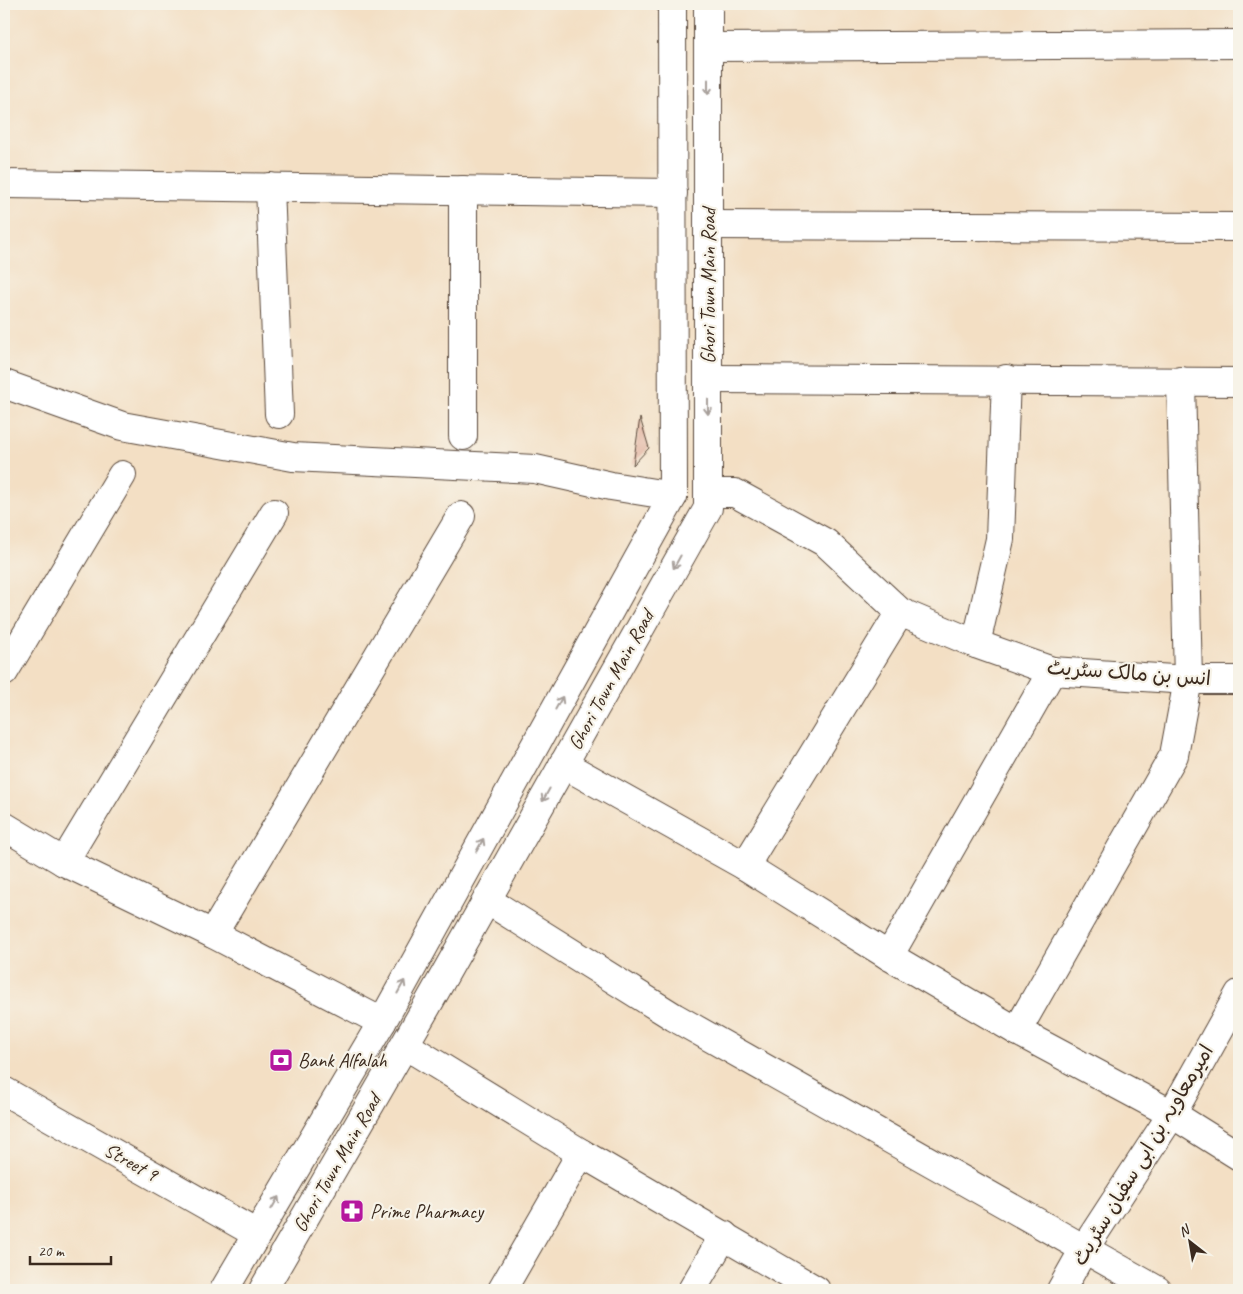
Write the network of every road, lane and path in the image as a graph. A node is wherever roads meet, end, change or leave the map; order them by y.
1 (672, 4) edge
2 (708, 4) edge
3 (1239, 44) edge
4 (708, 47) junction
5 (4, 184) edge
6 (270, 187) junction
7 (463, 190) junction
8 (673, 193) junction
9 (708, 225) junction
10 (1239, 227) edge
11 (708, 379) junction
12 (1006, 379) junction
13 (1180, 381) junction
14 (1239, 382) edge
15 (4, 384) edge
16 (279, 414) dead end
17 (464, 436) dead end
18 (122, 475) dead end
19 (708, 492) junction
20 (673, 496) junction
21 (274, 513) dead end
22 (461, 516) dead end
23 (900, 612) junction
24 (976, 644) junction
25 (1052, 671) junction
26 (4, 672) edge
27 (1188, 680) junction
28 (1239, 680) edge
29 (564, 764) junction
30 (4, 826) edge
31 (64, 862) junction
32 (745, 866) junction
33 (487, 900) junction
34 (213, 934) junction
35 (889, 956) junction
36 (1239, 994) edge
37 (382, 1022) junction
38 (1018, 1031) junction
39 (405, 1045) junction
40 (4, 1091) edge
41 (1172, 1114) junction
42 (581, 1153) junction
43 (1239, 1156) edge
44 (257, 1234) junction
45 (724, 1235) junction
46 (1084, 1250) junction
47 (224, 1290) edge
48 (263, 1290) edge
49 (502, 1290) edge
50 (692, 1290) edge
51 (816, 1290) edge
52 (1062, 1290) edge
53 (1157, 1290) edge

1 - 8 street
2 - 4 street, Ghori Town Main Road
3 - 4 street
4 -> 9 street, Ghori Town Main Road
5 - 6 street
6 - 7 street
6 - 16 street
7 - 8 street
7 - 17 street
8 - 20 street
9 - 10 street
9 - 11 street, Ghori Town Main Road
11 - 12 street
11 -> 19 street, Ghori Town Main Road
12 - 13 street
12 - 24 street
13 - 14 street
13 - 27 street
15 - 20 street
18 - 26 street
19 - 23 street, انس بن مالک سٹریٹ
19 -> 29 street, Ghori Town Main Road
37 -> 20 street
21 - 31 street
22 - 34 street
23 - 24 street, انس بن مالک سٹریٹ
23 - 32 street
24 - 25 street, انس بن مالک سٹریٹ
25 - 27 street, انس بن مالک سٹریٹ
25 - 35 street
27 - 28 street, انس بن مالک سٹریٹ
27 - 38 street
29 - 32 street
29 -> 33 street, Ghori Town Main Road
30 - 31 street
31 - 34 street
32 - 35 street
33 - 39 street, Ghori Town Main Road
33 - 46 street
34 - 37 street
35 - 38 street
36 - 41 street, امیرمعاویہ بن ابی سفیان سٹریٹ
44 -> 37 street
38 - 41 street
39 - 42 street
39 - 48 street, Ghori Town Main Road
40 - 44 street, Street 9
41 - 43 street
41 - 46 street, امیرمعاویہ بن ابی سفیان سٹریٹ
42 - 45 street
42 - 49 street
44 - 47 street
45 - 50 street
45 - 51 street
46 - 52 street, امیرمعاویہ بن ابی سفیان سٹریٹ
46 - 53 street

